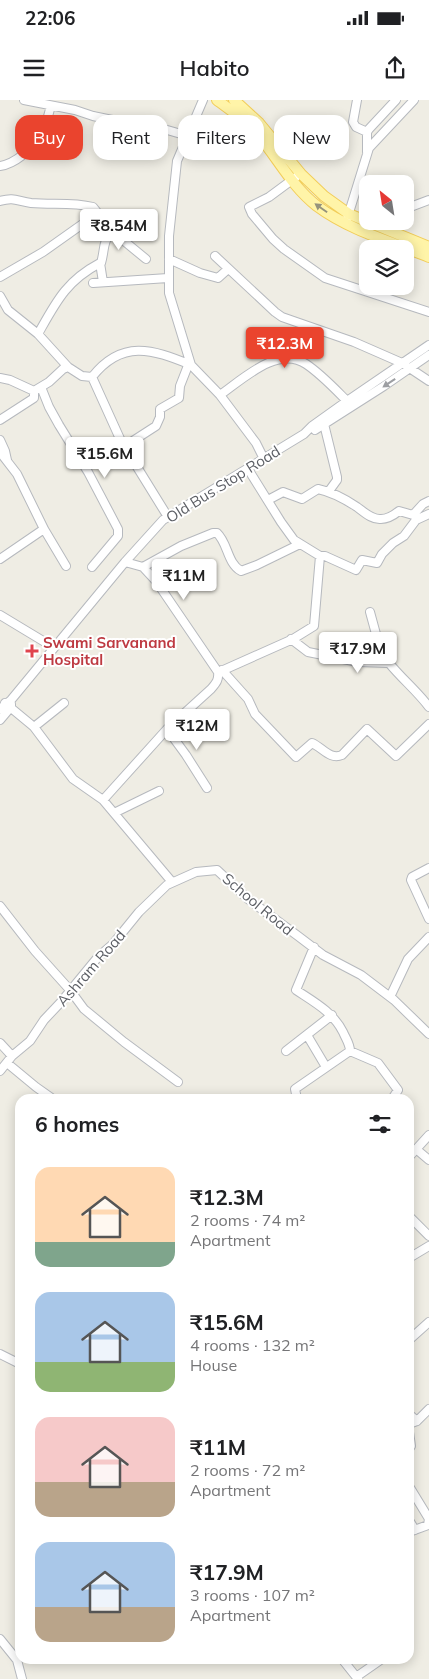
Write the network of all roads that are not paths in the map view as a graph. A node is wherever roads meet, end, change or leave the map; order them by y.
1 (24, 100) edge
2 (203, 100) edge
3 (217, 100) edge
4 (234, 100) edge
5 (357, 100) edge
6 (396, 100) edge
7 (414, 100) edge
8 (51, 106) junction
9 (197, 115) edge
10 (367, 132) junction
11 (178, 133) edge
12 (367, 154) junction
13 (178, 159) edge
14 (0, 166) edge
15 (301, 174) junction
16 (291, 181) junction
17 (429, 200) edge
18 (0, 201) edge
19 (414, 206) edge
20 (347, 219) junction
21 (359, 221) edge
22 (388, 230) edge
23 (429, 247) edge
24 (215, 256) dead end
25 (429, 257) edge
26 (146, 259) dead end
27 (169, 259) junction
28 (101, 263) junction
29 (228, 269) junction
30 (0, 277) edge
31 (168, 278) junction
32 (103, 282) junction
33 (93, 283) dead end
34 (0, 296) edge
35 (429, 312) edge
36 (38, 334) junction
37 (429, 345) edge
38 (429, 355) edge
39 (190, 364) junction
40 (402, 364) junction
41 (68, 367) junction
42 (410, 368) junction
43 (92, 377) junction
44 (0, 378) edge
45 (429, 381) edge
46 (37, 389) junction
47 (366, 393) junction
48 (220, 395) junction
49 (347, 401) junction
50 (0, 420) edge
51 (324, 424) junction
52 (304, 434) junction
53 (0, 440) edge
54 (125, 446) junction
55 (0, 452) edge
56 (264, 459) junction
57 (8, 462) junction
58 (248, 469) junction
59 (329, 491) junction
60 (268, 500) junction
61 (429, 501) edge
62 (429, 514) edge
63 (168, 517) junction
64 (44, 529) junction
65 (300, 544) junction
66 (320, 556) junction
67 (0, 559) edge
68 (125, 562) junction
69 (66, 566) dead end
70 (92, 566) dead end
71 (143, 567) junction
72 (370, 612) dead end
73 (0, 615) edge
74 (291, 639) junction
75 (53, 647) junction
76 (389, 663) junction
77 (220, 671) junction
78 (64, 703) dead end
79 (7, 705) edge
80 (429, 707) edge
81 (0, 720) edge
82 (429, 724) edge
83 (34, 727) junction
84 (167, 730) junction
85 (207, 788) dead end
86 (159, 792) dead end
87 (103, 800) junction
88 (114, 813) junction
89 (429, 868) edge
90 (172, 882) junction
91 (0, 906) edge
92 (429, 919) edge
93 (429, 937) edge
94 (314, 947) junction
95 (70, 990) junction
96 (390, 997) junction
97 (332, 1015) junction
98 (429, 1034) edge
99 (307, 1035) junction
100 (0, 1043) edge
101 (286, 1050) dead end
102 (350, 1051) junction
103 (10, 1060) junction
104 (326, 1067) junction
105 (0, 1071) edge
106 (178, 1082) dead end
107 (46, 1094) edge
108 (296, 1094) edge
109 (396, 1094) edge
110 (429, 1135) edge
111 (416, 1149) junction
112 (414, 1151) edge
113 (429, 1160) edge
114 (414, 1221) edge
115 (429, 1236) edge
116 (429, 1246) edge
117 (414, 1255) edge
118 (429, 1322) edge
119 (414, 1336) edge
120 (0, 1354) edge
121 (15, 1362) edge
122 (429, 1409) edge
123 (414, 1421) edge
124 (414, 1495) edge
125 (414, 1530) edge
126 (0, 1639) edge
127 (15, 1658) edge
128 (18, 1664) edge
129 (346, 1664) edge
130 (375, 1664) edge
131 (357, 1678) edge
132 (22, 1679) edge

1 - 8 street
2 - 9 street
3 - 16 main road
4 - 15 main road
5 - 10 street
6 - 10 street
7 - 12 street
8 - 11 street
8 - 14 street
10 - 12 street
12 - 20 street
13 - 27 street
15 - 16 street
15 - 20 main road
20 -> 16 main road
16 - 35 street
17 - 19 street
18 - 30 street
20 - 21 main road
20 - 25 main road
22 - 23 main road
24 - 29 street
26 - 28 street
27 - 29 street
27 - 31 street
28 - 32 street
28 - 36 street
29 - 40 street
31 - 32 street
31 - 39 street
32 - 33 street
34 - 36 street
36 - 41 street
37 - 40 street, Old Bus Stop Road
38 - 42 street, Old Bus Stop Road
39 - 43 street
39 - 48 street
39 - 54 street
40 - 42 street
40 - 47 street, Old Bus Stop Road
41 - 43 street
41 - 46 street
42 - 45 street
42 -> 47 street, Old Bus Stop Road
43 - 54 street
44 - 46 street
46 - 50 street
46 - 70 street
47 - 49 street, Old Bus Stop Road
47 - 51 street, Old Bus Stop Road
48 - 49 street
48 - 56 street
49 - 52 street, Old Bus Stop Road
51 - 52 street, Old Bus Stop Road
51 - 59 street
52 - 56 street, Old Bus Stop Road
53 - 57 street
54 - 63 street
55 - 57 street
56 - 58 street, Old Bus Stop Road
57 - 64 street
58 - 60 street
58 - 63 street, Old Bus Stop Road
59 - 60 street
59 - 61 street
60 - 65 street
62 - 66 street
63 - 68 street, Old Bus Stop Road
64 - 67 street
64 - 69 street
65 - 66 street
65 - 71 street
66 - 74 street
68 - 71 street
68 - 75 street, Old Bus Stop Road
71 - 77 street
72 - 76 street
73 - 75 street
74 - 76 street
74 - 77 street
75 - 79 street, Old Bus Stop Road
76 - 80 street
77 - 82 street
77 - 84 street
78 - 83 street
79 - 81 street, Old Bus Stop Road
79 - 83 street
83 - 87 street
84 - 85 street
84 - 87 street
86 - 88 street
87 - 88 street
88 - 90 street
89 - 92 street
90 - 94 street, School Road
90 - 95 street, Ashram Road
91 - 95 street
93 - 96 street
94 - 96 street
94 - 97 street
95 - 103 street, Ashram Road
95 - 106 street
96 - 98 street
97 - 99 street
97 - 102 street
99 - 101 street
99 - 104 street
100 - 103 street
102 - 104 street
102 - 109 street
103 - 105 street, Ashram Road
103 - 107 street
104 - 108 street
110 - 111 street
111 - 112 street
111 - 113 street
114 - 115 street
116 - 117 street
118 - 119 street
120 - 121 street
122 - 123 street
124 - 125 street
126 - 127 street
128 - 132 street
129 - 131 street
130 - 131 street

